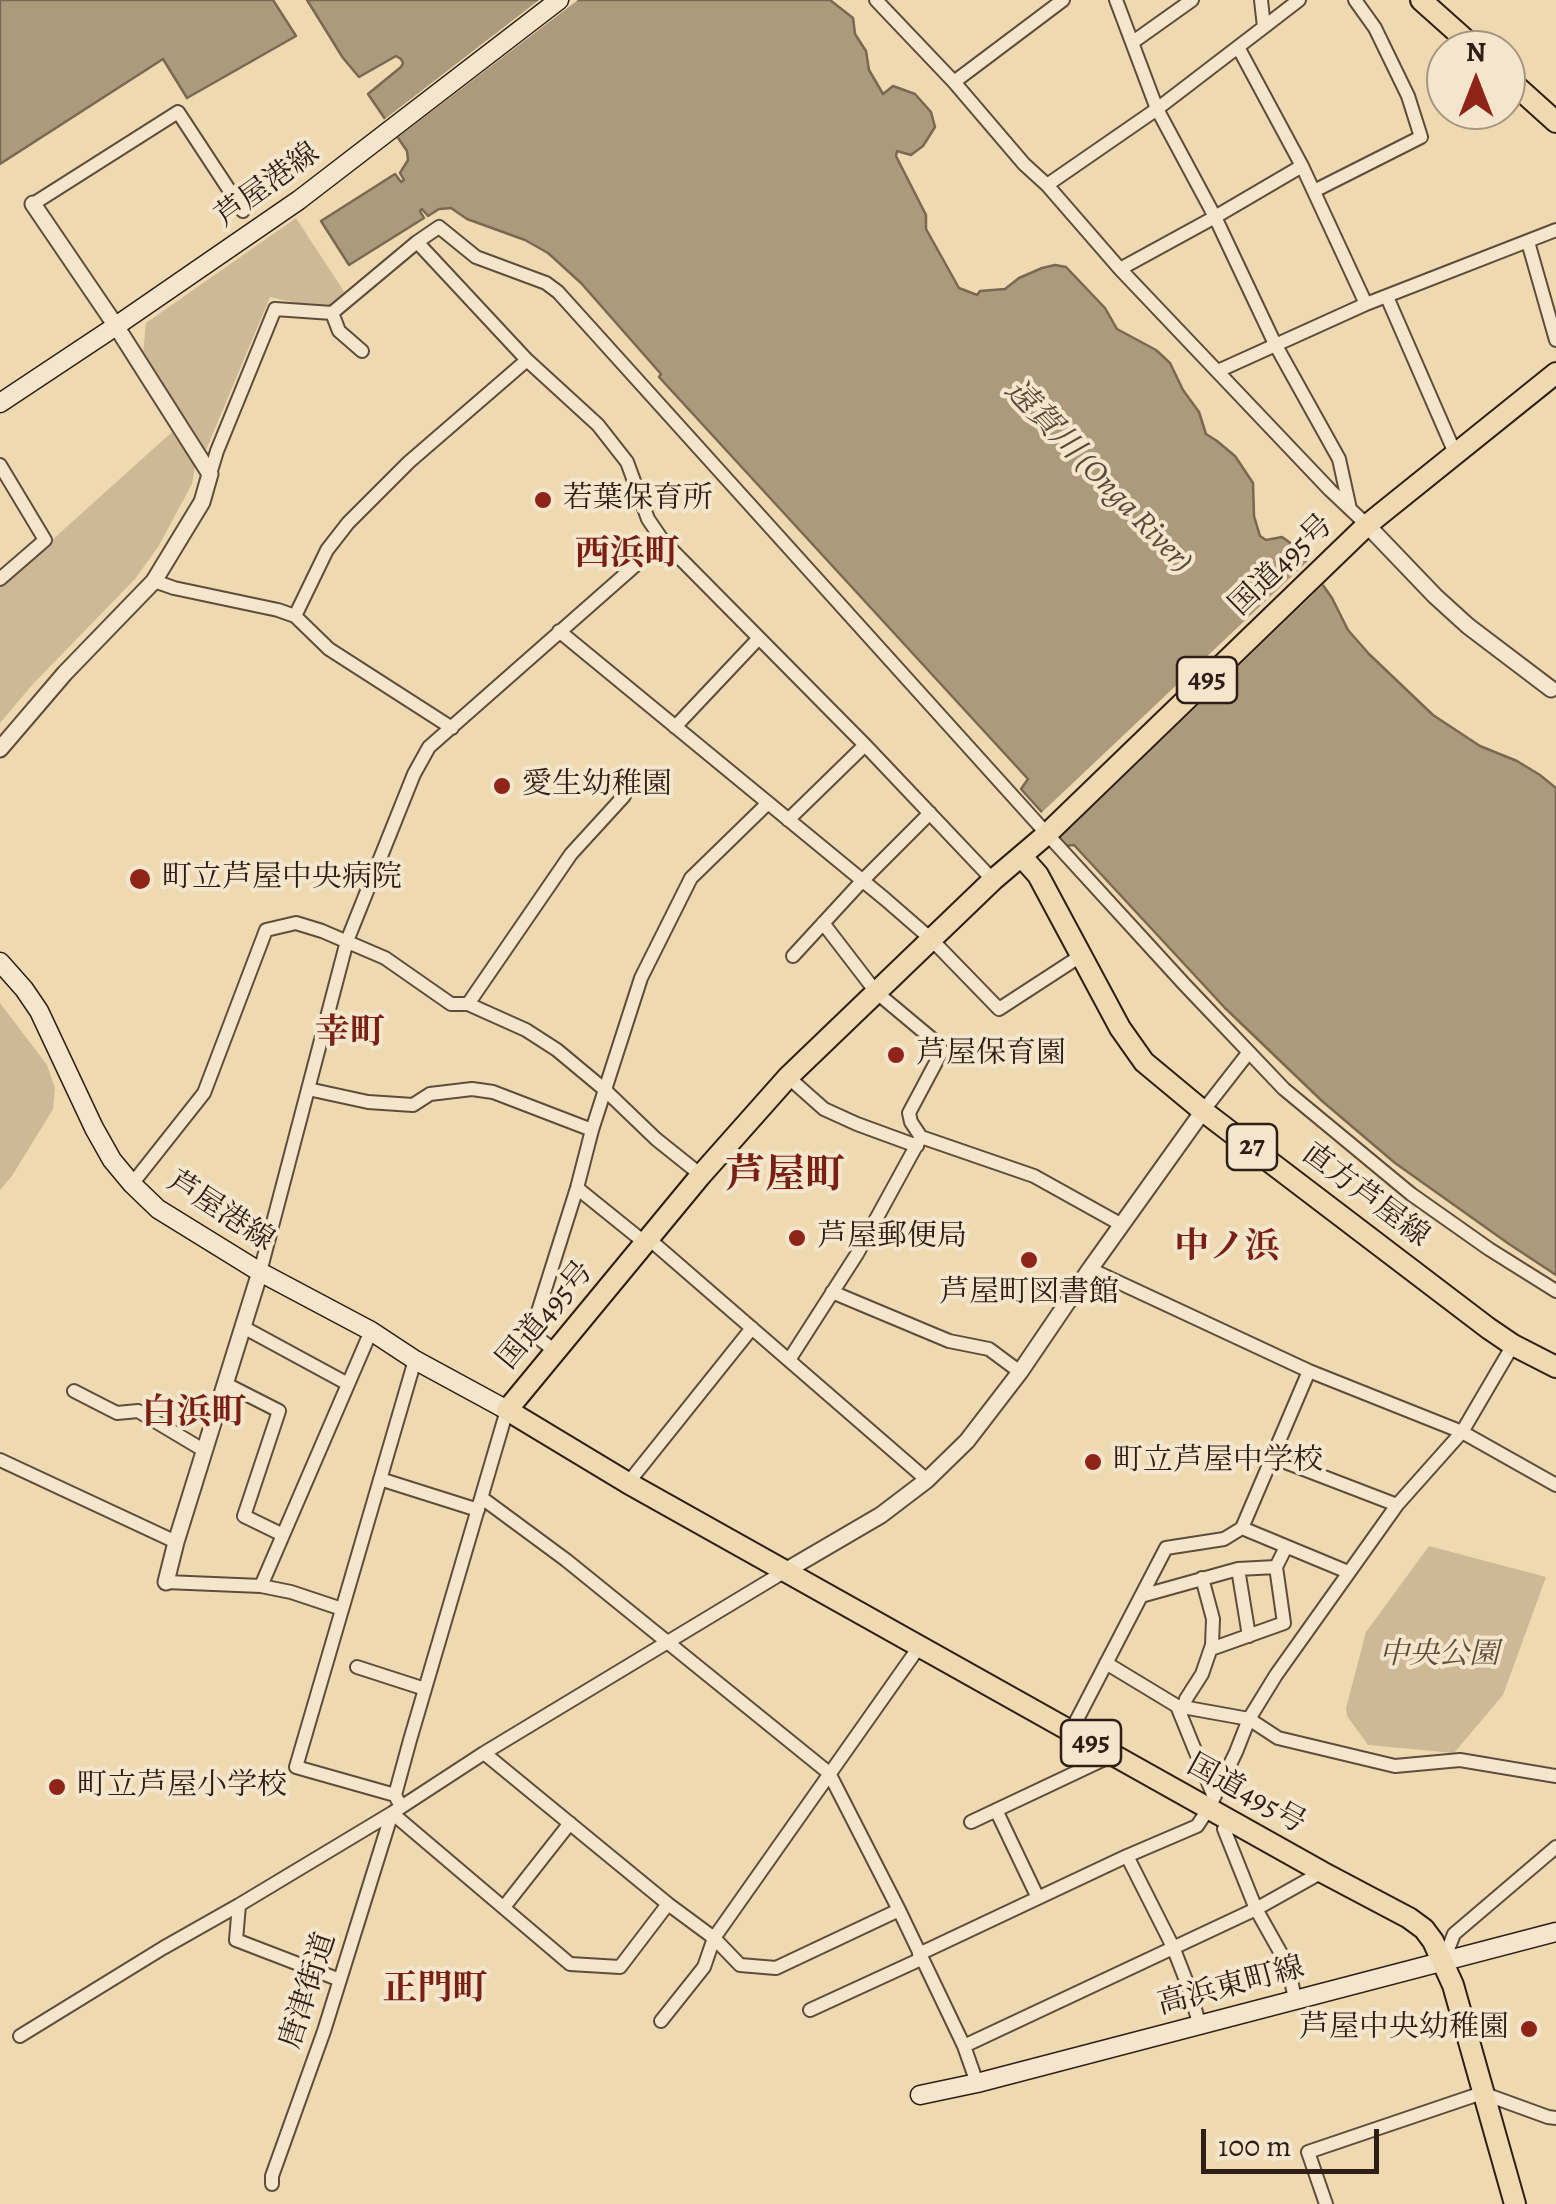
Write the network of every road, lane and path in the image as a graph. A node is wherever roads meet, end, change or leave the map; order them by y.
1 (558, 0) edge
2 (876, 0) edge
3 (1063, 0) edge
4 (1116, 0) edge
5 (1192, 0) edge
6 (1262, 0) edge
7 (1299, 0) edge
8 (1355, 0) edge
9 (1421, 0) edge
10 (1264, 27) junction
11 (1454, 30) edge
12 (1133, 42) junction
13 (1238, 47) junction
14 (954, 82) junction
15 (1526, 94) edge
16 (1156, 109) junction
17 (1556, 122) edge
18 (1302, 166) junction
19 (1047, 184) junction
20 (1314, 191) junction
21 (33, 204) joint
22 (242, 212) dead end
23 (1215, 218) junction
24 (1556, 230) edge
25 (417, 242) junction
26 (1528, 242) junction
27 (1120, 269) junction
28 (1387, 297) junction
29 (1366, 304) junction
30 (332, 313) junction
31 (116, 326) junction
32 (1556, 340) edge
33 (1275, 344) junction
34 (362, 351) dead end
35 (527, 360) junction
36 (1218, 371) junction
37 (1556, 373) edge
38 (0, 403) edge
39 (1455, 453) junction
40 (0, 466) edge
41 (210, 474) junction
42 (1350, 508) junction
43 (1367, 525) junction
44 (663, 542) junction
45 (0, 579) edge
46 (154, 581) junction
47 (294, 616) junction
48 (559, 631) junction
49 (758, 639) junction
50 (1553, 691) edge
51 (675, 727) junction
52 (452, 728) junction
53 (865, 745) junction
54 (0, 749) edge
55 (624, 796) dead end
56 (768, 803) junction
57 (930, 813) junction
58 (788, 820) junction
59 (1047, 834) junction
60 (1022, 857) junction
61 (862, 880) junction
62 (992, 880) junction
63 (823, 923) junction
64 (931, 939) junction
65 (347, 941) junction
66 (794, 956) dead end
67 (1082, 956) junction
68 (0, 962) edge
69 (876, 992) junction
70 (468, 1004) junction
71 (1249, 1052) junction
72 (788, 1077) junction
73 (308, 1090) junction
74 (605, 1090) junction
75 (1204, 1111) junction
76 (592, 1130) junction
77 (919, 1141) junction
78 (701, 1175) junction
79 (132, 1184) junction
80 (577, 1188) junction
81 (1122, 1225) junction
82 (649, 1239) junction
83 (1090, 1270) junction
84 (260, 1272) junction
85 (832, 1292) junction
86 (1556, 1292) edge
87 (243, 1327) junction
88 (752, 1328) junction
89 (371, 1331) junction
90 (1513, 1346) junction
91 (555, 1352) junction
92 (416, 1360) junction
93 (788, 1360) junction
94 (1556, 1368) edge
95 (1310, 1371) junction
96 (1020, 1372) junction
97 (226, 1384) junction
98 (348, 1384) junction
99 (74, 1391) dead end
100 (507, 1410) junction
101 (1462, 1432) junction
102 (205, 1452) junction
103 (1272, 1457) junction
104 (0, 1460) edge
105 (380, 1479) junction
106 (926, 1480) junction
107 (628, 1483) junction
108 (1556, 1485) edge
109 (480, 1504) junction
110 (1397, 1506) junction
111 (1242, 1528) junction
112 (283, 1535) junction
113 (176, 1542) junction
114 (1286, 1547) junction
115 (1276, 1567) junction
116 (1238, 1569) junction
117 (787, 1570) junction
118 (1348, 1572) junction
119 (1202, 1578) junction
120 (166, 1582) joint
121 (261, 1586) junction
122 (1141, 1596) junction
123 (342, 1610) junction
124 (1249, 1636) junction
125 (667, 1643) junction
126 (919, 1647) junction
127 (1211, 1649) junction
128 (1106, 1662) junction
129 (357, 1667) dead end
130 (425, 1690) junction
131 (1181, 1707) junction
132 (1249, 1719) junction
133 (1071, 1732) junction
134 (484, 1753) junction
135 (1113, 1755) junction
136 (829, 1773) junction
137 (1556, 1776) edge
138 (1212, 1803) junction
139 (396, 1805) junction
140 (996, 1810) junction
141 (1230, 1820) junction
142 (971, 1822) dead end
143 (570, 1823) junction
144 (1556, 1847) edge
145 (1127, 1856) junction
146 (1322, 1872) junction
147 (1038, 1898) junction
148 (668, 1904) junction
149 (239, 1905) junction
150 (504, 1907) junction
151 (1256, 1909) junction
152 (898, 1910) junction
153 (1556, 1932) edge
154 (714, 1938) junction
155 (1173, 1947) junction
156 (920, 1956) junction
157 (1443, 1962) junction
158 (340, 1980) junction
159 (1296, 1998) junction
160 (810, 2010) dead end
161 (661, 2021) dead end
162 (1199, 2024) junction
163 (20, 2036) dead end
164 (964, 2046) junction
165 (976, 2083) junction
166 (1482, 2093) junction
167 (920, 2095) dead end
168 (1556, 2118) edge
169 (272, 2184) dead end
170 (1326, 2204) edge
171 (1515, 2204) edge

1 - 31 main road, 芦屋港線
2 - 14 street
3 - 14 street
4 - 12 street
5 - 12 street
6 - 10 street
7 - 10 street
8 - 20 street
9 - 11 main road
10 - 13 street
12 - 16 street
13 - 16 street
13 - 18 street
14 - 19 street
15 - 17 main road
16 - 19 street
16 - 23 street
18 - 20 street
18 - 23 street
19 - 27 street
20 - 29 street
21 - 22 street
21 - 31 street
23 - 27 street
23 - 33 street
24 - 26 street
25 - 30 street
25 - 35 street
25 - 59 street
26 - 28 street
26 - 32 street
27 - 36 street
28 - 29 street
28 - 39 street
29 - 33 street
30 - 34 street
30 - 41 street
31 - 38 main road, 芦屋港線
31 - 41 street
33 - 36 street
33 - 42 street
35 - 44 street
35 - 47 street
36 - 42 street
37 - 39 main road, 国道495号 / 495
39 - 43 main road, 国道495号 / 495
40 - 45 street
41 - 46 street
42 - 43 street
43 - 50 street
43 - 59 main road, 国道495号 / 495
44 - 48 street
44 - 49 street
46 - 47 street
46 - 54 street
47 - 52 street
48 - 51 street
48 - 52 street
49 - 51 street
49 - 53 street
51 - 56 street
52 - 65 street
53 - 57 street
53 - 58 street
55 - 70 street
56 - 58 street
56 - 74 street
57 - 61 street
57 - 62 street
58 - 61 street
59 - 60 main road, 国道495号 / 495
59 - 71 street
60 - 62 main road, 国道495号 / 495
60 - 67 main road, 直方芦屋線 / 27
61 - 63 street
61 - 64 street
62 - 64 main road, 国道495号 / 495
63 - 66 street
63 - 69 street
64 - 67 street
64 - 69 main road, 国道495号 / 495
65 - 70 street
65 - 73 street
65 - 79 street
67 - 75 main road, 直方芦屋線 / 27
68 - 79 main road, 芦屋港線
69 - 72 main road, 国道495号 / 495
69 - 77 street
70 - 74 street
71 - 75 street
71 - 86 street
72 - 77 street
72 - 78 main road, 国道495号 / 495
73 - 76 street
73 - 84 street
74 - 76 street
74 - 78 street
75 - 81 street
75 - 90 main road, 直方芦屋線 / 27
76 - 80 street
77 - 81 street
77 - 85 street
78 - 82 main road, 国道495号 / 495
79 - 84 main road, 芦屋港線
80 - 82 street
80 - 91 street
81 - 83 street
82 - 88 street
82 - 91 main road, 国道495号 / 495
83 - 95 street
83 - 96 street
84 - 87 street
84 - 89 main road, 芦屋港線
85 - 93 street
85 - 96 street
87 - 97 street
87 - 98 street
88 - 93 street
88 - 107 street
89 - 92 main road, 芦屋港線
89 - 98 street
90 - 94 main road, 直方芦屋線 / 27
90 - 101 street
91 - 100 main road, 国道495号 / 495
92 - 100 main road, 芦屋港線
92 - 105 street
93 - 106 street
95 - 101 street
95 - 103 street
96 - 106 street
97 - 102 street
97 - 112 street
98 - 112 street
99 - 102 street
100 - 107 main road, 国道495号 / 495
100 - 109 street, 唐津街道
101 - 108 street
101 - 110 street
102 - 113 street
103 - 110 street
103 - 111 street
104 - 113 street
105 - 109 street
105 - 123 street
106 - 117 street
107 - 117 main road, 国道495号 / 495
109 - 125 street
109 - 130 street, 唐津街道
110 - 118 street
111 - 114 street
111 - 122 street
112 - 121 street
113 - 120 street
114 - 115 street
114 - 118 street
115 - 116 street
115 - 124 street
116 - 119 street
116 - 124 street
117 - 125 street
117 - 126 main road, 国道495号 / 495
118 - 132 street
119 - 122 street
119 - 127 street
120 - 121 street
121 - 123 street
122 - 128 street
123 - 139 street
124 - 127 street
125 - 134 street
125 - 136 street
126 - 133 main road, 国道495号 / 495
126 - 136 street
127 - 131 street
128 - 131 street
128 - 133 street
129 - 130 street
130 - 139 street, 唐津街道
131 - 132 street
131 - 138 street
132 - 137 street
132 - 138 street
133 - 135 main road, 国道495号 / 495
134 - 139 street
134 - 143 street
135 - 138 main road, 国道495号 / 495
135 - 140 street
136 - 152 street
136 - 154 street
138 - 141 main road, 国道495号 / 495
138 - 145 street
139 - 149 street
139 - 150 street
139 - 158 street, 唐津街道
140 - 142 street
140 - 147 street
141 - 146 main road, 国道495号 / 495
141 - 151 street
143 - 148 street
143 - 150 street
144 - 157 street
145 - 147 street
145 - 155 street
146 - 151 street
146 - 157 main road, 国道495号 / 495
147 - 156 street
148 - 150 street
148 - 154 street
149 - 158 street
149 - 163 street
151 - 155 street
151 - 159 street
152 - 154 street
152 - 156 street
153 - 157 main road, 高浜東町線
154 - 161 street
155 - 162 street
155 - 164 street
156 - 160 street
156 - 164 street
157 - 159 main road, 高浜東町線
157 - 166 main road, 国道495号 / 495
158 - 169 street, 唐津街道
159 - 162 main road, 高浜東町線
162 - 165 main road, 高浜東町線
164 - 165 street
165 - 167 main road, 高浜東町線
166 - 168 street
166 - 170 street
166 - 171 main road, 国道495号 / 495

